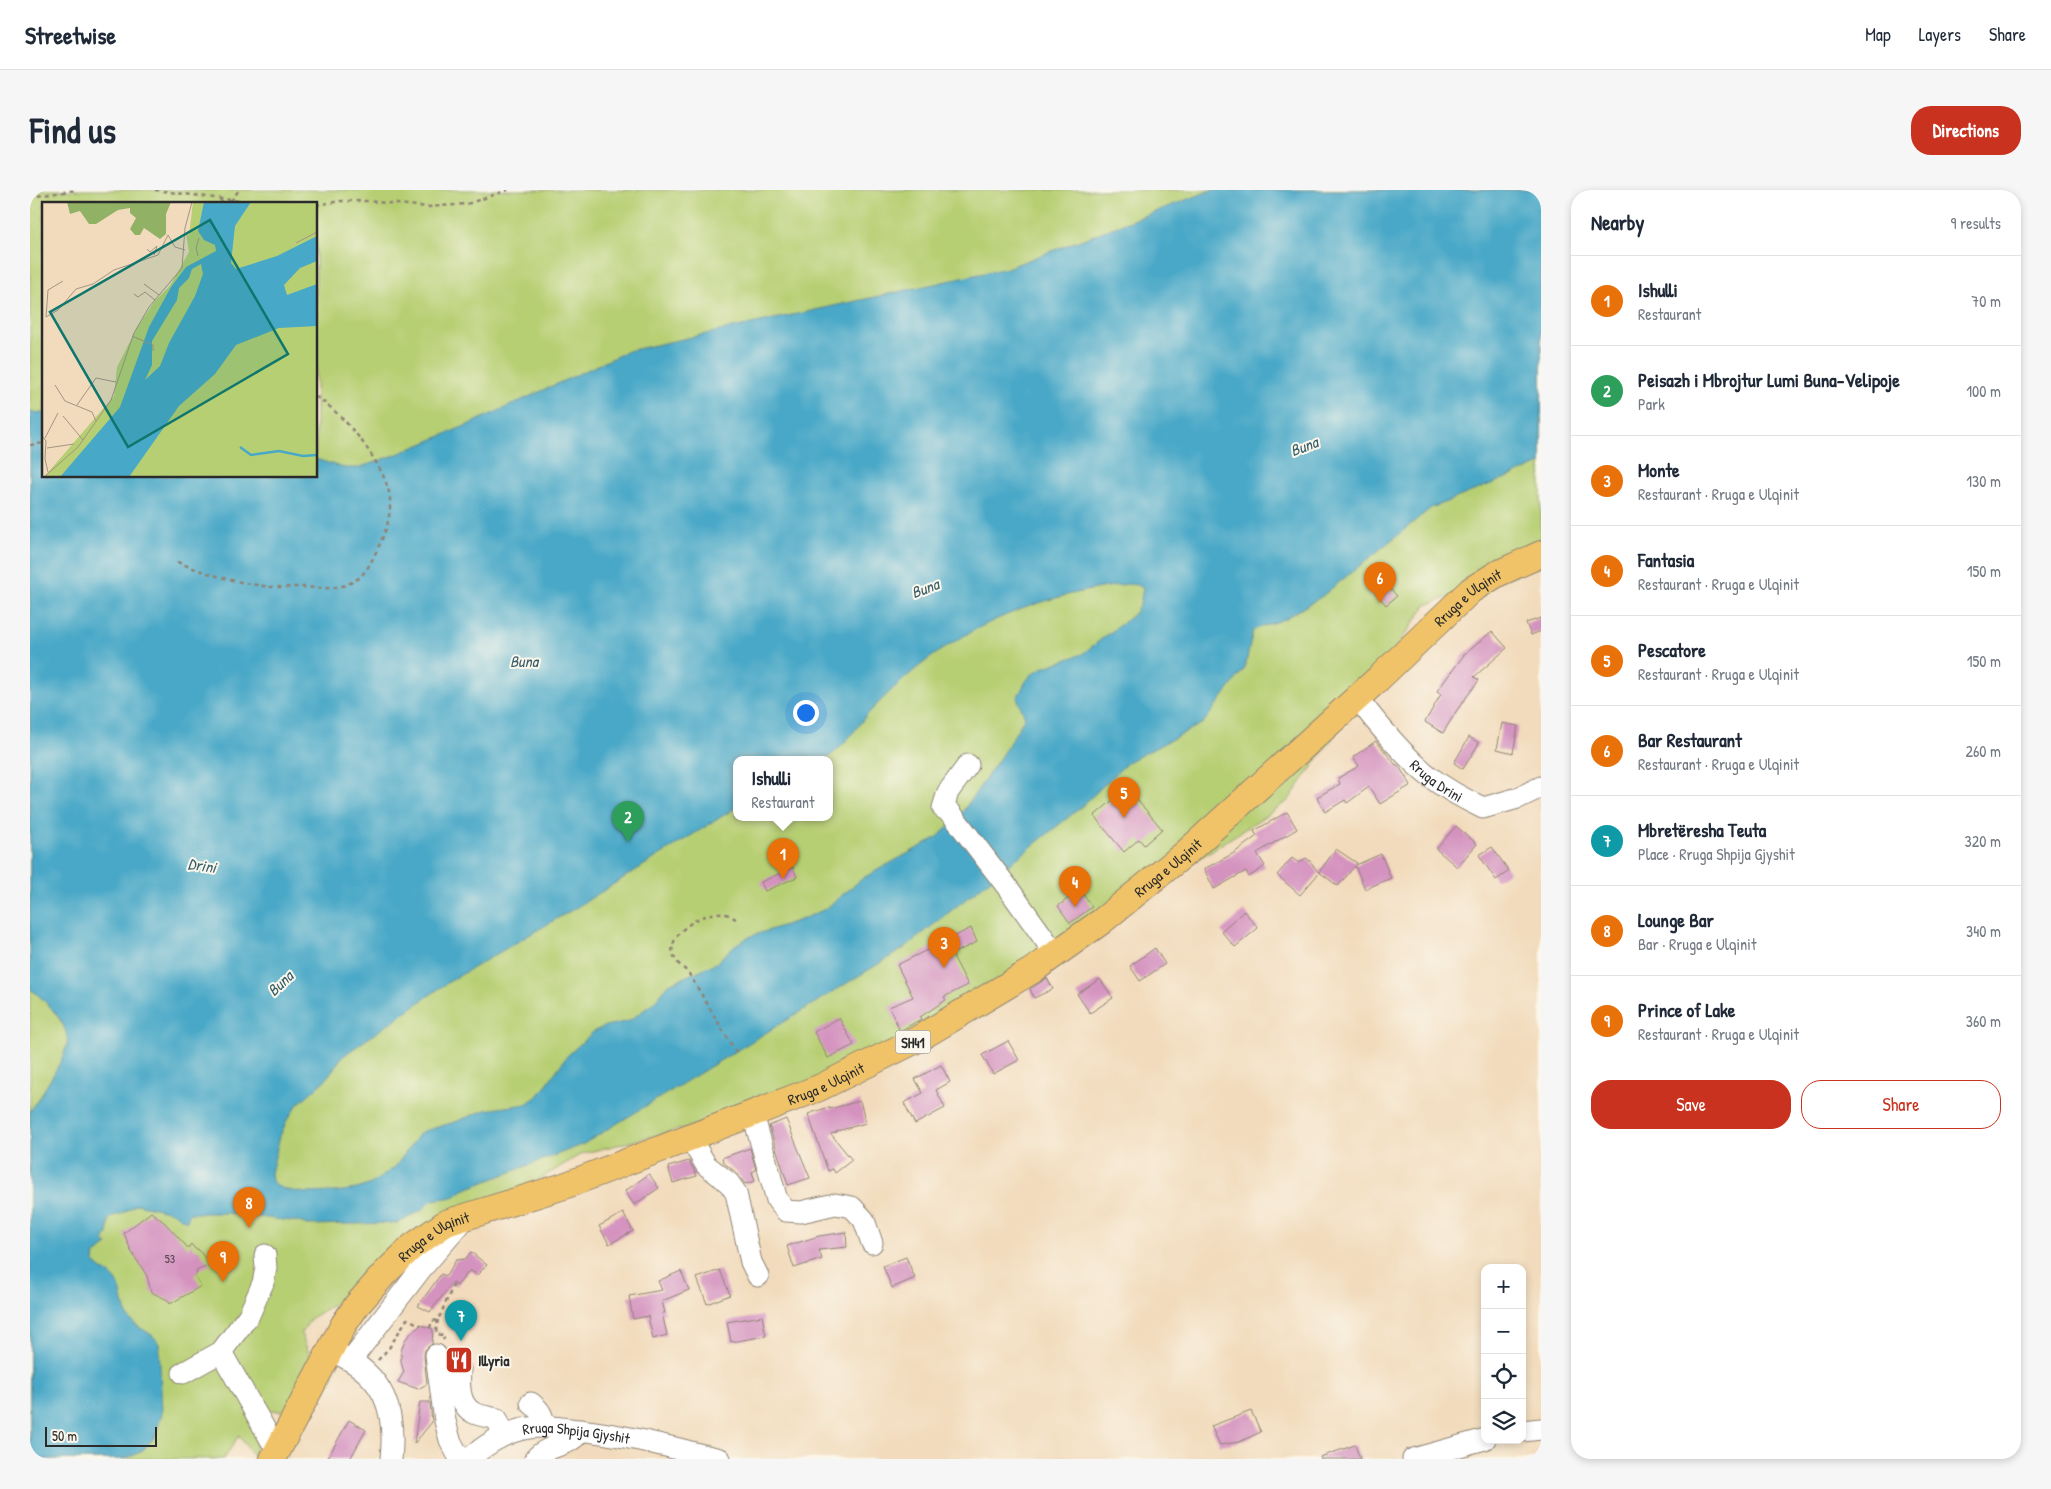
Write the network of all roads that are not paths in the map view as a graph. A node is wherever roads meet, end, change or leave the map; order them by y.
1 (1541, 554) edge
2 (1356, 697) junction
3 (968, 765) dead end
4 (1541, 787) edge
5 (1056, 955) junction
6 (748, 1117) junction
7 (693, 1138) junction
8 (872, 1243) dead end
9 (265, 1255) dead end
10 (758, 1276) dead end
11 (440, 1346) road end
12 (221, 1352) junction
13 (347, 1359) junction
14 (460, 1370) dead end
15 (183, 1373) dead end
16 (532, 1403) dead end
17 (544, 1426) junction
18 (1541, 1429) edge
19 (581, 1430) junction
20 (1526, 1431) edge
21 (500, 1438) junction
22 (1481, 1439) edge
23 (276, 1454) edge
24 (391, 1459) edge
25 (460, 1459) edge
26 (469, 1459) edge
27 (535, 1459) edge
28 (720, 1459) edge
29 (1412, 1459) edge

1 - 2 main road, Rruga e Ulqinit / SH41
2 - 4 street, Rruga Drini
2 - 5 main road, Rruga e Ulqinit / SH41
3 - 5 street
5 - 6 main road, Rruga e Ulqinit / SH41
6 - 7 main road, Rruga e Ulqinit / SH41
6 - 8 street
7 - 10 street
7 - 13 main road, Rruga e Ulqinit / SH41
9 - 12 street
11 - 25 street
12 - 15 street
12 - 23 street
13 - 23 main road, Rruga e Ulqinit / SH41
13 - 24 street
14 - 21 street
16 - 17 street
17 - 19 street, Rruga Shpija Gjyshit
17 - 21 street, Rruga Shpija Gjyshit
18 - 20 street
19 - 27 street
19 - 28 street, Rruga Shpija Gjyshit
21 - 26 street, Rruga Shpija Gjyshit
22 - 29 street

